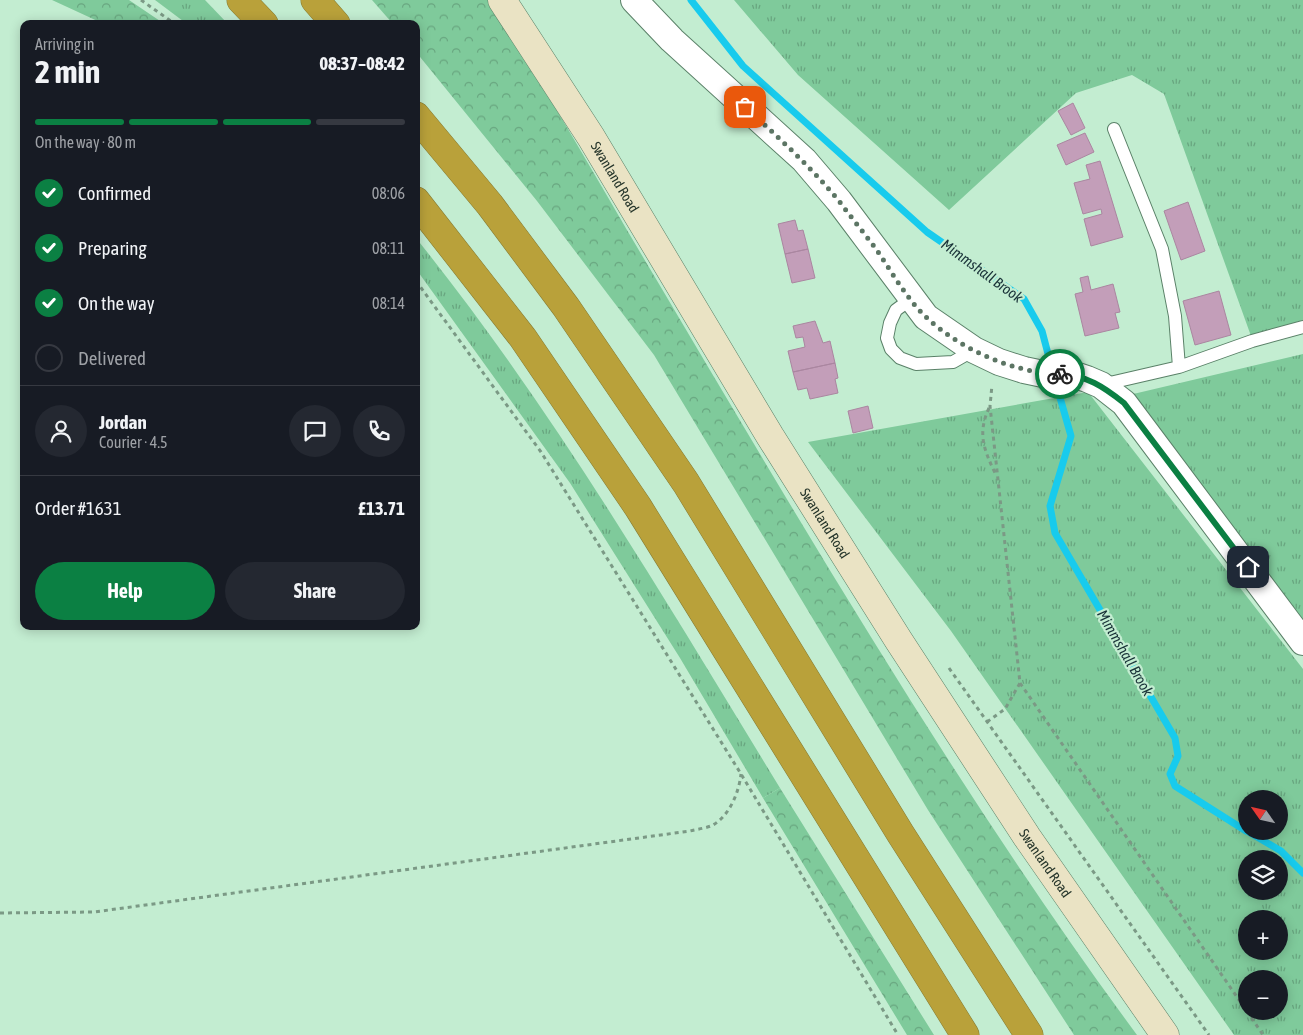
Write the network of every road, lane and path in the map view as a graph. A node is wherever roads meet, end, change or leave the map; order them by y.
1 (141, 0) edge
2 (241, 0) edge
3 (315, 0) edge
4 (502, 0) edge
5 (634, 0) edge
6 (169, 20) edge
7 (260, 20) edge
8 (332, 20) edge
9 (420, 121) edge
10 (1114, 129) dead end
11 (420, 206) edge
12 (420, 286) edge
13 (910, 299) junction
14 (1303, 327) edge
15 (974, 350) junction
16 (1179, 367) junction
17 (1101, 385) junction
18 (997, 478) junction
19 (1303, 642) edge
20 (1020, 682) junction
21 (742, 774) junction
22 (0, 913) edge
23 (1238, 999) edge
24 (1252, 1020) edge
25 (898, 1035) edge
26 (966, 1035) edge
27 (1029, 1035) edge
28 (1165, 1035) edge
29 (1209, 1035) edge
30 (1263, 1035) edge

1 - 6 path
2 - 7 highway
3 - 8 highway
4 - 28 street, Swanland Road
5 - 13 street
9 - 27 highway
10 - 16 lane
11 - 26 highway
12 - 21 path
13 - 15 street
13 - 15 lane
14 - 16 lane
15 - 17 street
16 - 17 lane
17 - 19 street
18 - 18 path
18 - 20 path
20 - 23 path
20 - 29 path
21 - 22 path
21 - 25 path
24 - 30 path

